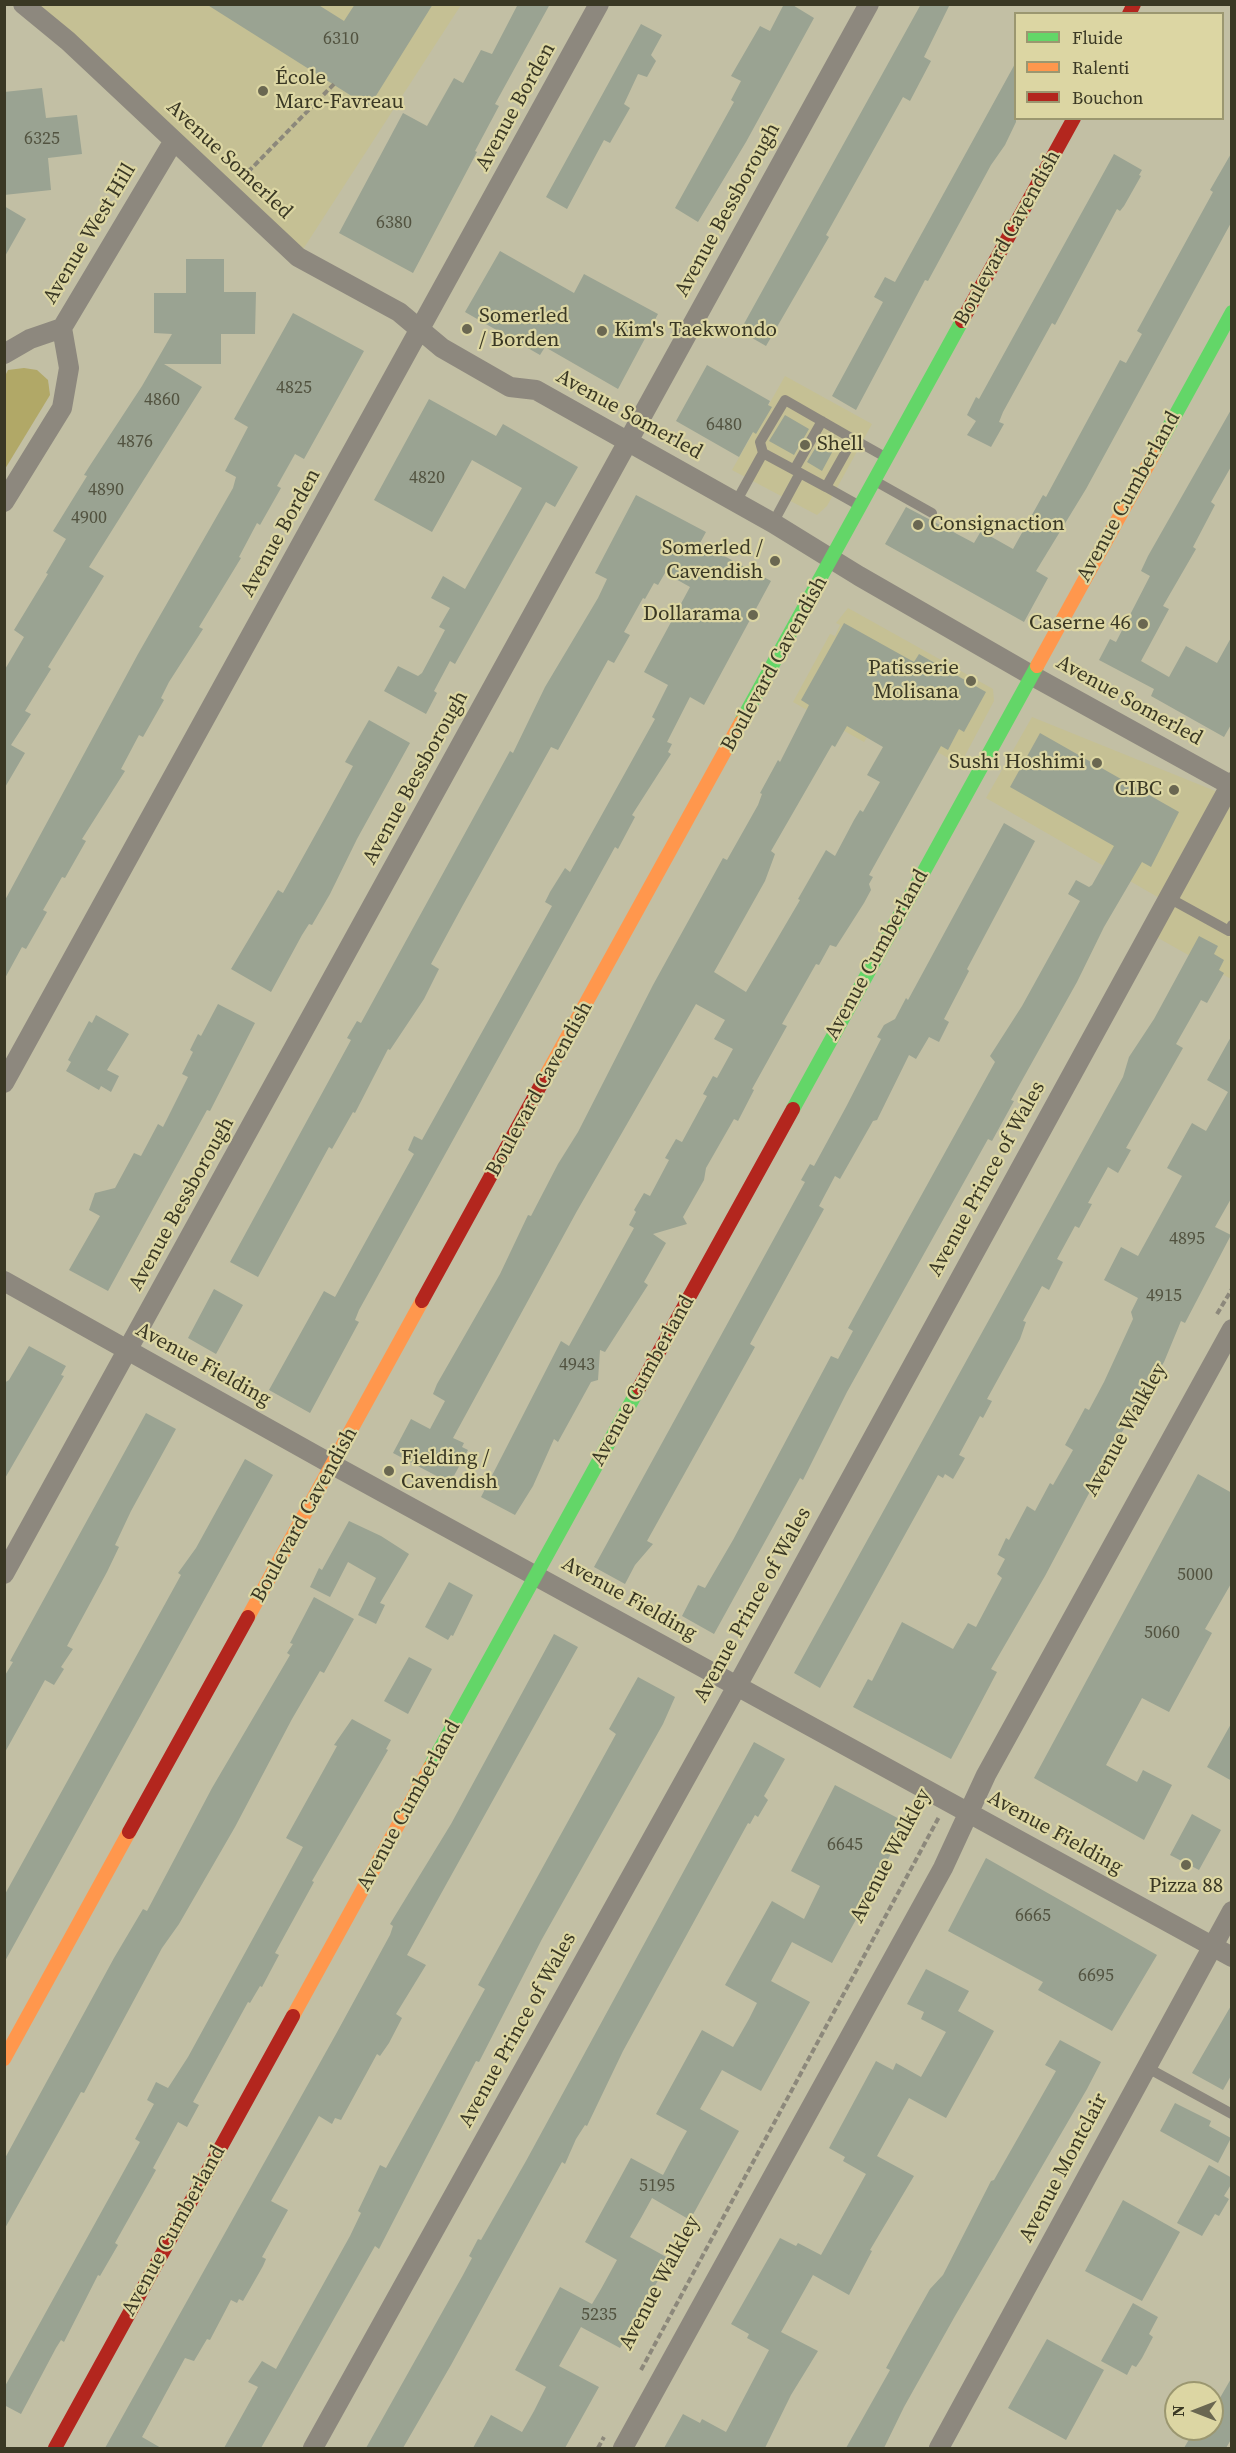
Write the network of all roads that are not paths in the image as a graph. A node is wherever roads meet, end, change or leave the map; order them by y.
1 (23, 4) edge
2 (599, 4) edge
3 (860, 8) edge
4 (1073, 120) edge
5 (173, 142) junction
6 (1232, 312) edge
7 (62, 327) junction
8 (420, 330) junction
9 (4, 354) edge
10 (822, 421) junction
11 (853, 439) junction
12 (628, 441) junction
13 (763, 453) junction
14 (887, 458) junction
15 (797, 472) junction
16 (875, 481) junction
17 (826, 487) junction
18 (4, 502) edge
19 (736, 502) junction
20 (861, 507) junction
21 (932, 513) dead end
22 (773, 523) junction
23 (832, 560) junction
24 (1031, 675) junction
25 (1231, 785) edge
26 (1169, 898) junction
27 (1232, 925) edge
28 (4, 1083) edge
29 (4, 1281) edge
30 (1223, 1324) edge
31 (129, 1350) junction
32 (333, 1465) junction
33 (4, 1574) edge
34 (537, 1576) junction
35 (736, 1686) junction
36 (966, 1812) junction
37 (1232, 1911) edge
38 (1212, 1946) junction
39 (1232, 1957) edge
40 (4, 2059) edge
41 (1146, 2067) junction
42 (1232, 2114) edge
43 (55, 2448) edge
44 (313, 2448) edge
45 (623, 2448) edge
46 (939, 2448) edge

1 - 5 street, Avenue Somerled
2 - 8 street, Avenue Borden
3 - 12 street, Avenue Bessborough
4 - 14 street, Boulevard Cavendish
5 - 7 street, Avenue West Hill
5 - 8 street, Avenue Somerled
6 - 24 street, Avenue Cumberland
7 - 9 street, Avenue West Hill
7 - 18 street
8 - 12 street, Avenue Somerled
8 - 28 street, Avenue Borden
10 - 11 lane
10 - 13 lane
10 - 15 lane
11 - 14 lane
11 - 17 lane
12 - 19 street, Avenue Somerled
12 - 31 street, Avenue Bessborough
13 - 15 lane
13 - 19 lane
14 - 16 street, Boulevard Cavendish
15 - 17 lane
15 - 22 lane
16 - 20 street, Boulevard Cavendish
16 - 21 lane
17 - 20 lane
19 - 22 street, Avenue Somerled
20 - 23 street, Boulevard Cavendish
22 - 23 street, Avenue Somerled
23 - 24 street, Avenue Somerled
23 - 32 street, Boulevard Cavendish
24 - 25 street, Avenue Somerled
24 - 34 street, Avenue Cumberland
25 - 26 street, Avenue Prince of Wales
26 - 27 lane
26 - 35 street, Avenue Prince of Wales
29 - 31 street, Avenue Fielding
30 - 36 street, Avenue Walkley
31 - 32 street, Avenue Fielding
31 - 33 street, Avenue Bessborough
32 - 34 street, Avenue Fielding
32 - 40 street, Boulevard Cavendish
34 - 35 street, Avenue Fielding
34 - 43 street, Avenue Cumberland
35 - 36 street, Avenue Fielding
35 - 44 street, Avenue Prince of Wales
36 - 38 street, Avenue Fielding
36 - 45 street, Avenue Walkley
37 - 38 street, Avenue Montclair
38 - 39 street, Avenue Fielding
38 - 41 street, Avenue Montclair
41 - 42 lane
41 - 46 street, Avenue Montclair

